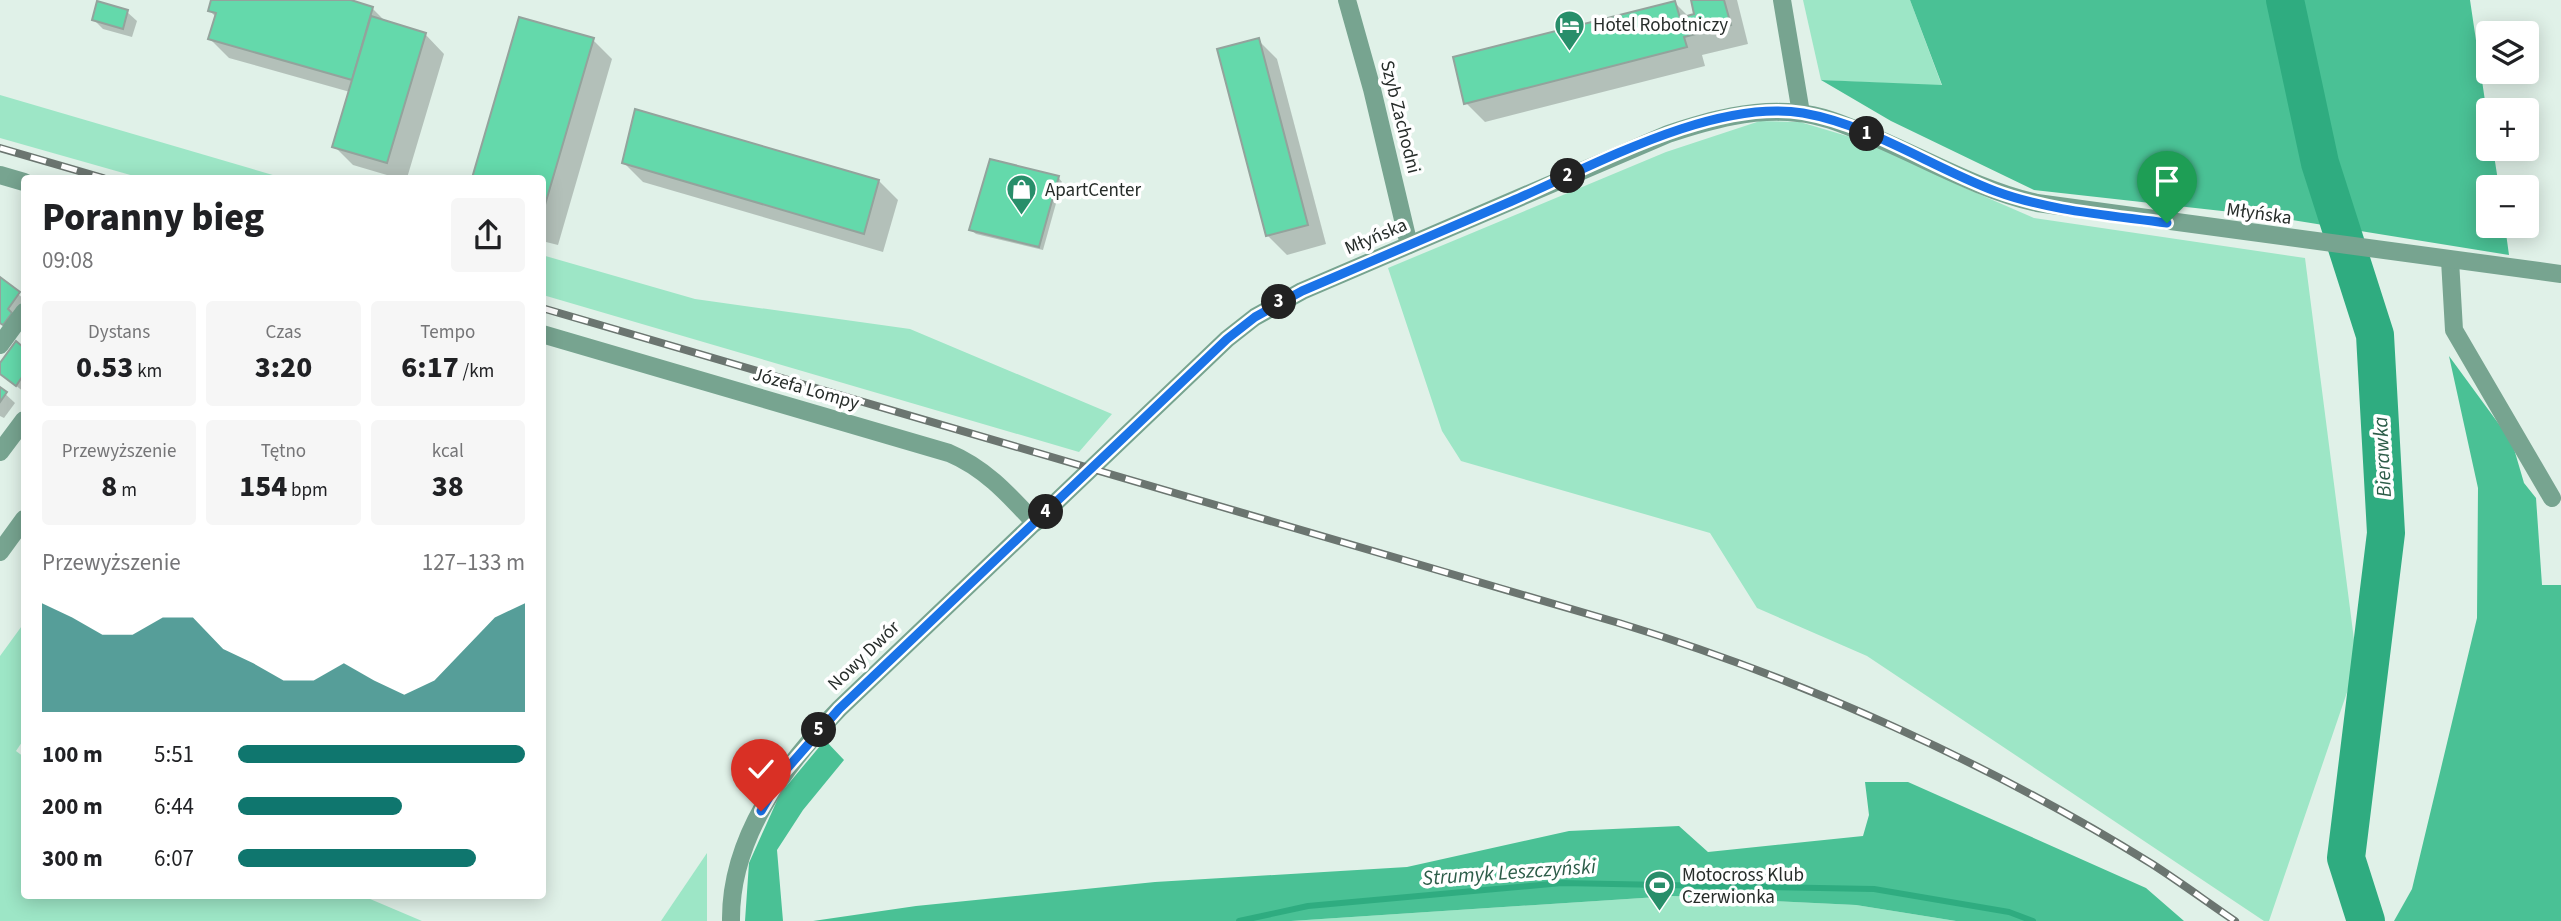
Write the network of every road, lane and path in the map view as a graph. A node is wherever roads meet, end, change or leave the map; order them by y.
1 (1348, 0) edge
2 (1782, 0) edge
3 (1801, 113) junction
4 (0, 174) edge
5 (21, 181) edge
6 (1409, 245) junction
7 (2450, 260) junction
8 (2561, 274) edge
9 (21, 316) edge
10 (546, 335) edge
11 (0, 345) edge
12 (21, 423) edge
13 (0, 452) edge
14 (2552, 498) dead end
15 (21, 523) edge
16 (1035, 523) junction
17 (0, 552) edge
18 (731, 921) edge

1 - 6 street, Szyb Zachodni
2 - 3 street
3 - 6 street, Młyńska
3 - 7 street, Młyńska
4 - 5 street
6 - 16 street, Młyńska
7 - 8 street, Młyńska
7 - 14 street
9 - 11 street
10 - 16 street, Józefa Lompy
12 - 13 street
15 - 17 street
16 - 18 street, Nowy Dwór

